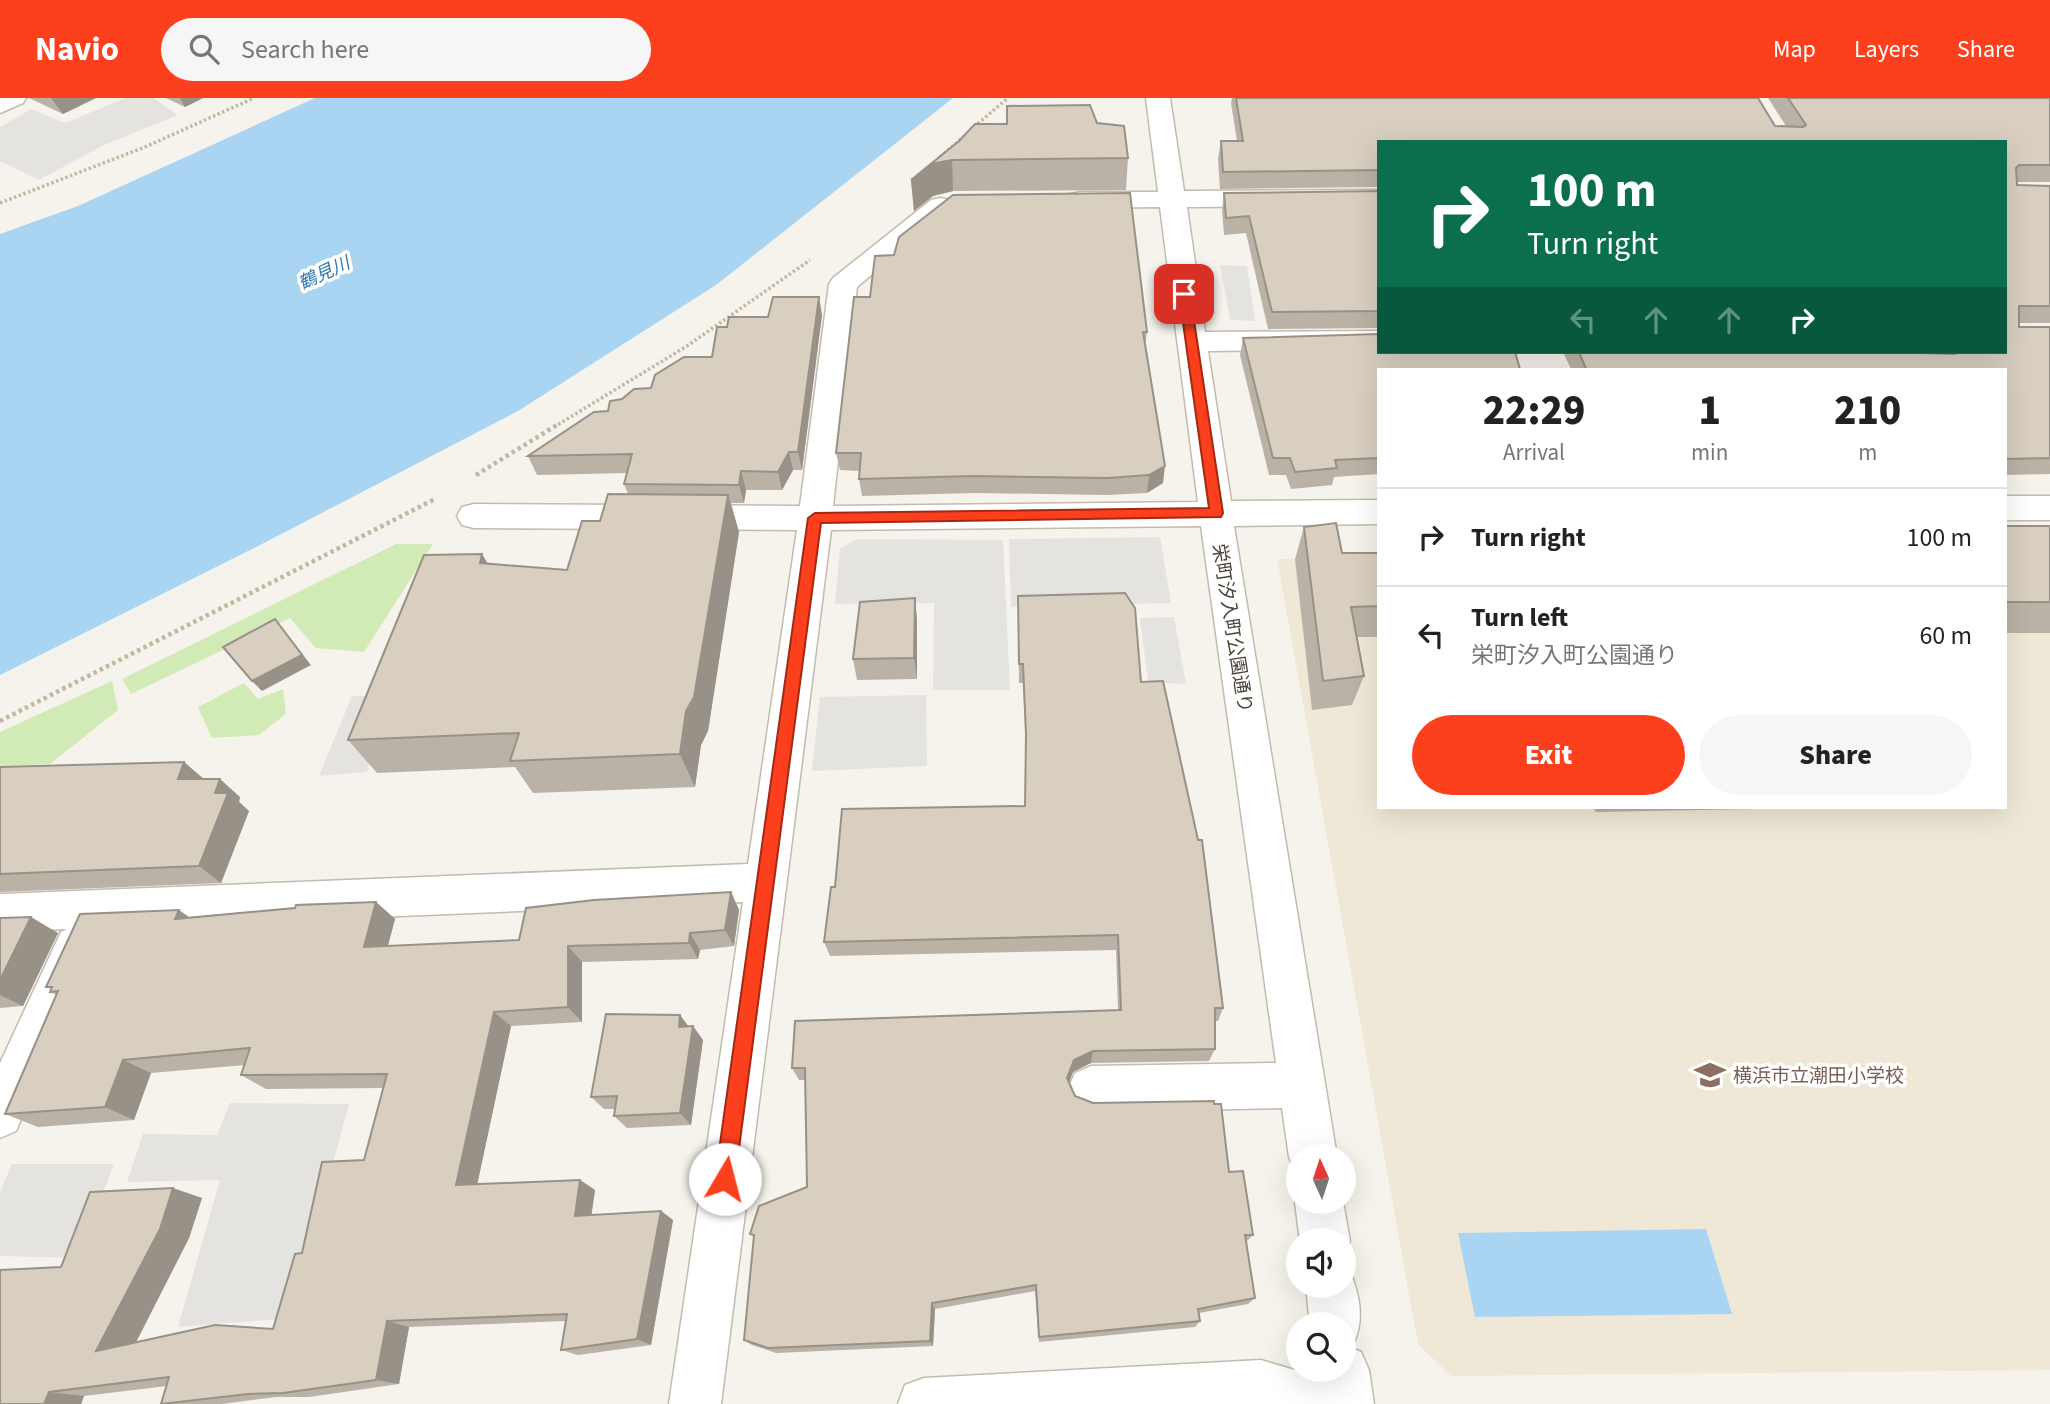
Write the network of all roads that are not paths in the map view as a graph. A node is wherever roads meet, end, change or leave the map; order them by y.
1 (14, 98) edge
2 (1158, 98) edge
3 (0, 106) edge
4 (1377, 198) edge
5 (1171, 200) junction
6 (1048, 201) edge
7 (967, 202) edge
8 (1377, 340) edge
9 (1191, 342) junction
10 (2008, 504) edge
11 (2050, 508) edge
12 (1377, 512) edge
13 (1216, 513) junction
14 (474, 516) dead end
15 (815, 518) junction
16 (766, 882) junction
17 (93, 909) junction
18 (0, 913) edge
19 (1303, 1085) junction
20 (1091, 1089) dead end
21 (0, 1115) edge
22 (1311, 1144) edge
23 (1345, 1382) edge
24 (695, 1404) edge
25 (924, 1404) edge
26 (1320, 1404) edge
27 (1348, 1404) edge

1 - 3 street
2 - 5 street, 栄町汐入町公園通り
4 - 5 street
5 - 6 street
5 - 9 street, 栄町汐入町公園通り
7 - 15 street
8 - 9 street
9 - 13 street, 栄町汐入町公園通り
10 - 11 street
12 - 13 street
13 - 15 street
13 - 19 street, 栄町汐入町公園通り
14 - 15 street
15 - 16 street
16 - 17 street
16 - 24 street
17 - 18 street
17 - 21 street
19 - 20 street
19 - 22 street, 栄町汐入町公園通り
23 - 27 street
25 - 26 street

